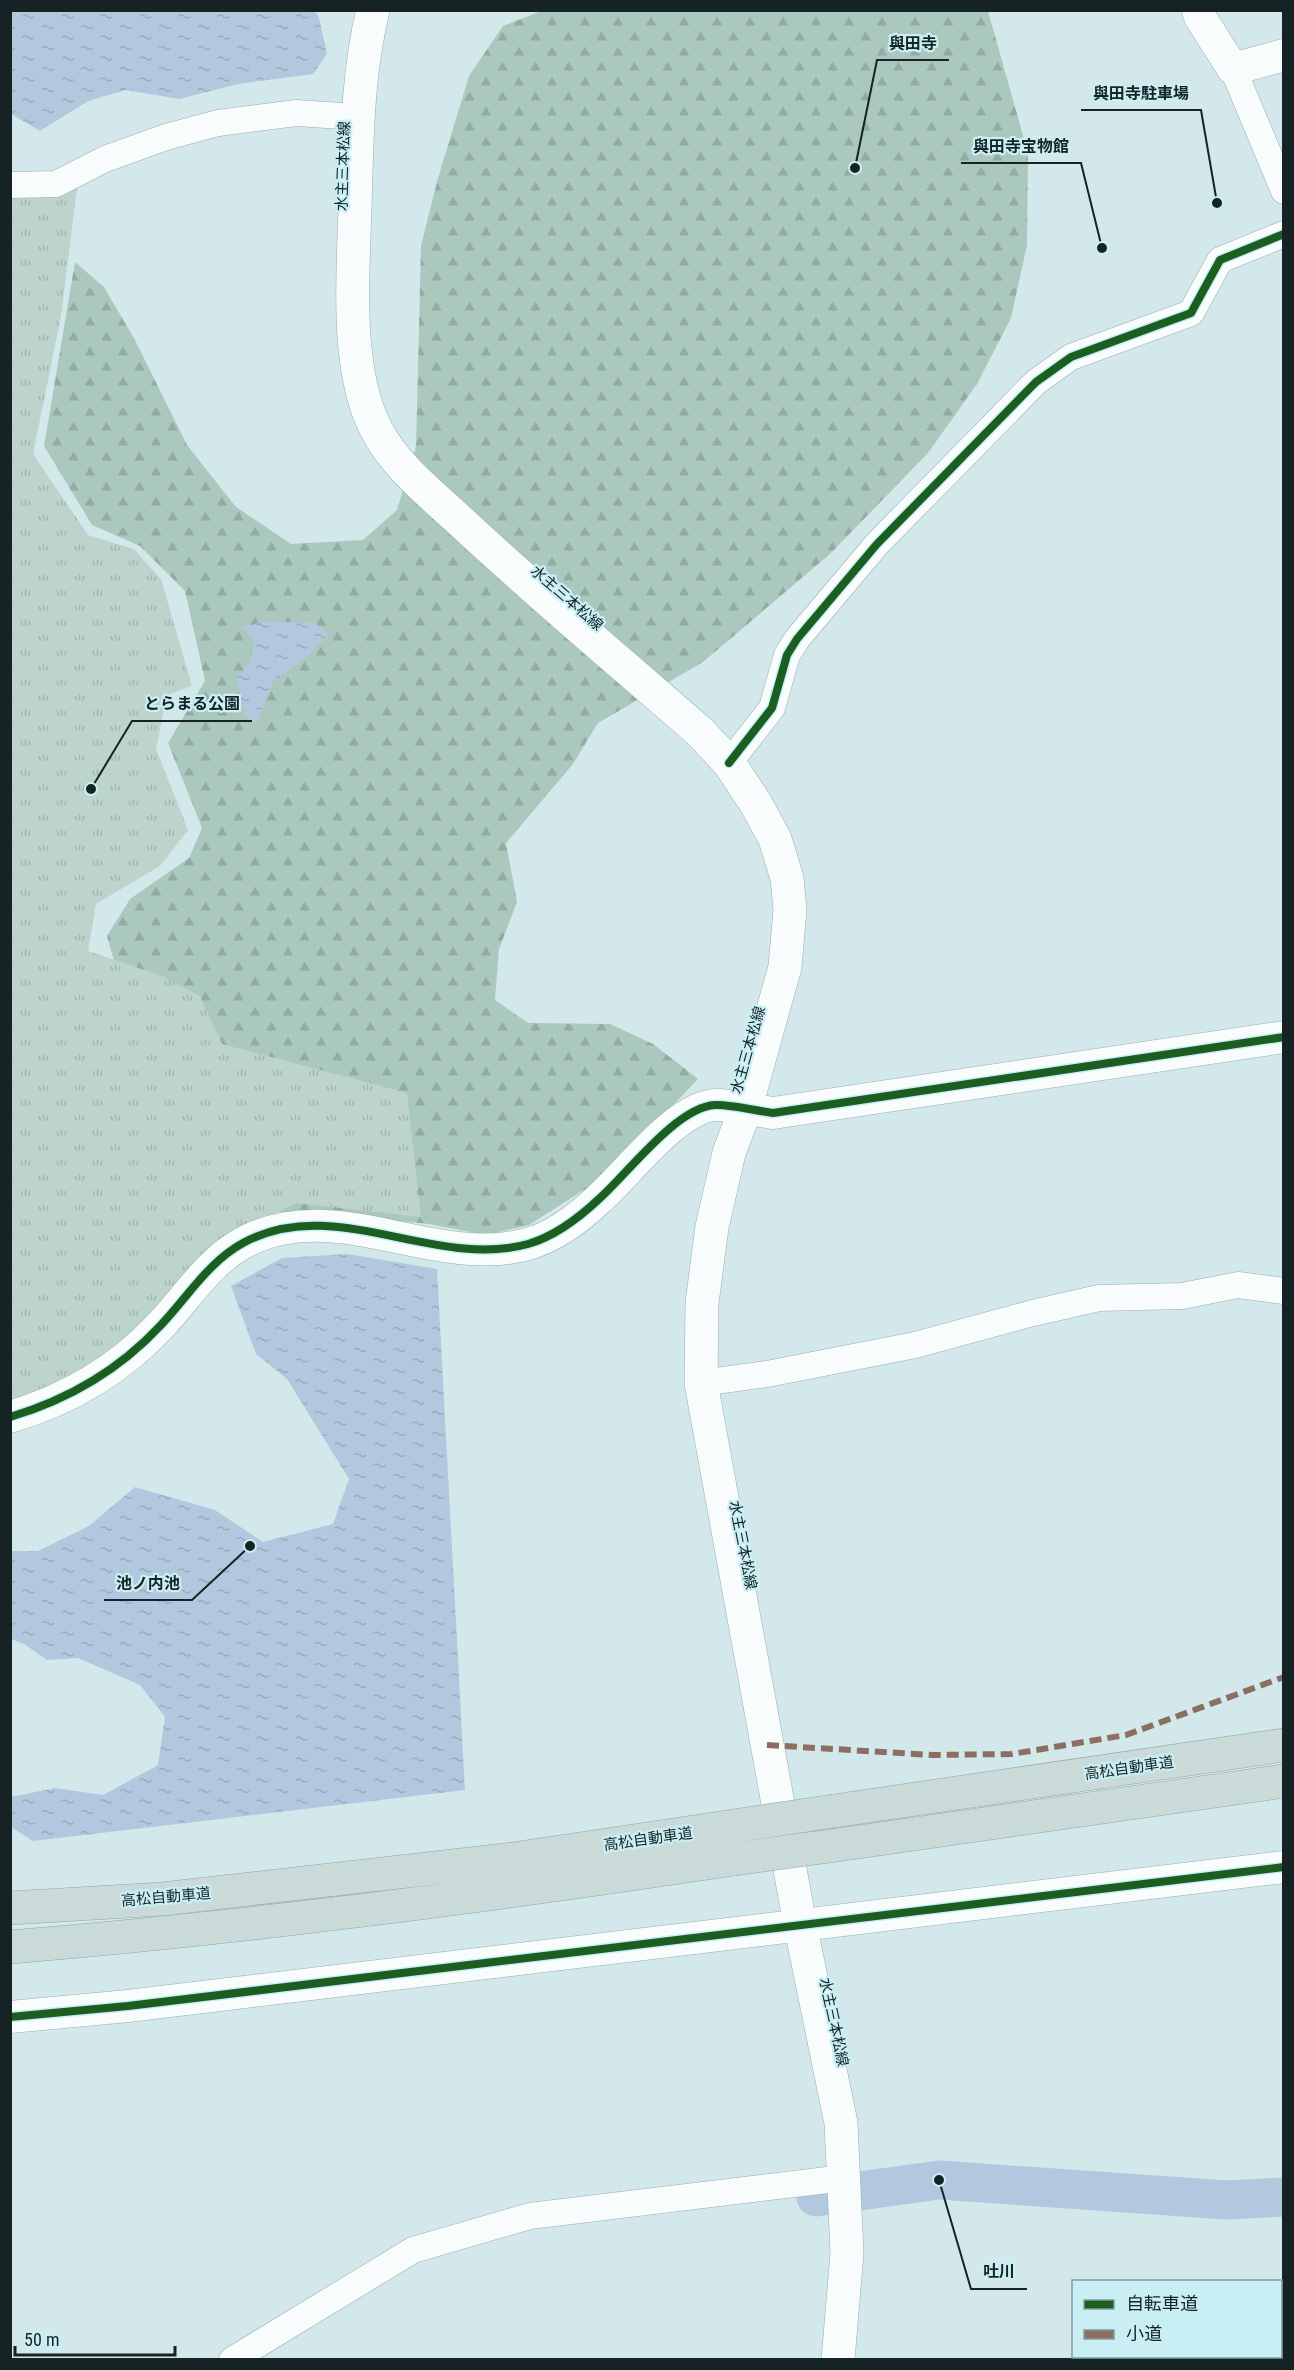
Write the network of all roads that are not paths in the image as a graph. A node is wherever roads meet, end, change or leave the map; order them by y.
1 (373, 10) edge
2 (1198, 10) edge
3 (1284, 55) edge
4 (1233, 69) junction
5 (358, 117) junction
6 (10, 185) edge
7 (1284, 191) edge
8 (1284, 234) edge
9 (729, 764) junction
10 (1284, 1037) edge
11 (745, 1110) junction
12 (1284, 1291) edge
13 (701, 1383) junction
14 (10, 1417) edge
15 (1284, 1745) edge
16 (1284, 1781) edge
17 (1284, 1867) edge
18 (10, 1908) edge
19 (800, 1924) junction
20 (10, 1947) edge
21 (10, 2017) edge
22 (844, 2178) junction
23 (232, 2360) edge
24 (838, 2360) edge

1 - 5 main road, 水主三本松線
2 - 4 street
3 - 4 street
4 - 7 street
5 - 6 street
5 - 9 main road, 水主三本松線
8 - 9 street
9 - 11 main road, 水主三本松線
10 - 11 street
11 - 13 main road, 水主三本松線
11 - 14 street
12 - 13 street
13 - 19 main road, 水主三本松線
15 - 18 highway, 高松自動車道, bridge
16 - 20 highway, bridge
17 - 19 street
19 - 21 street
19 - 22 main road, 水主三本松線
22 - 23 street
22 - 24 main road, 水主三本松線

